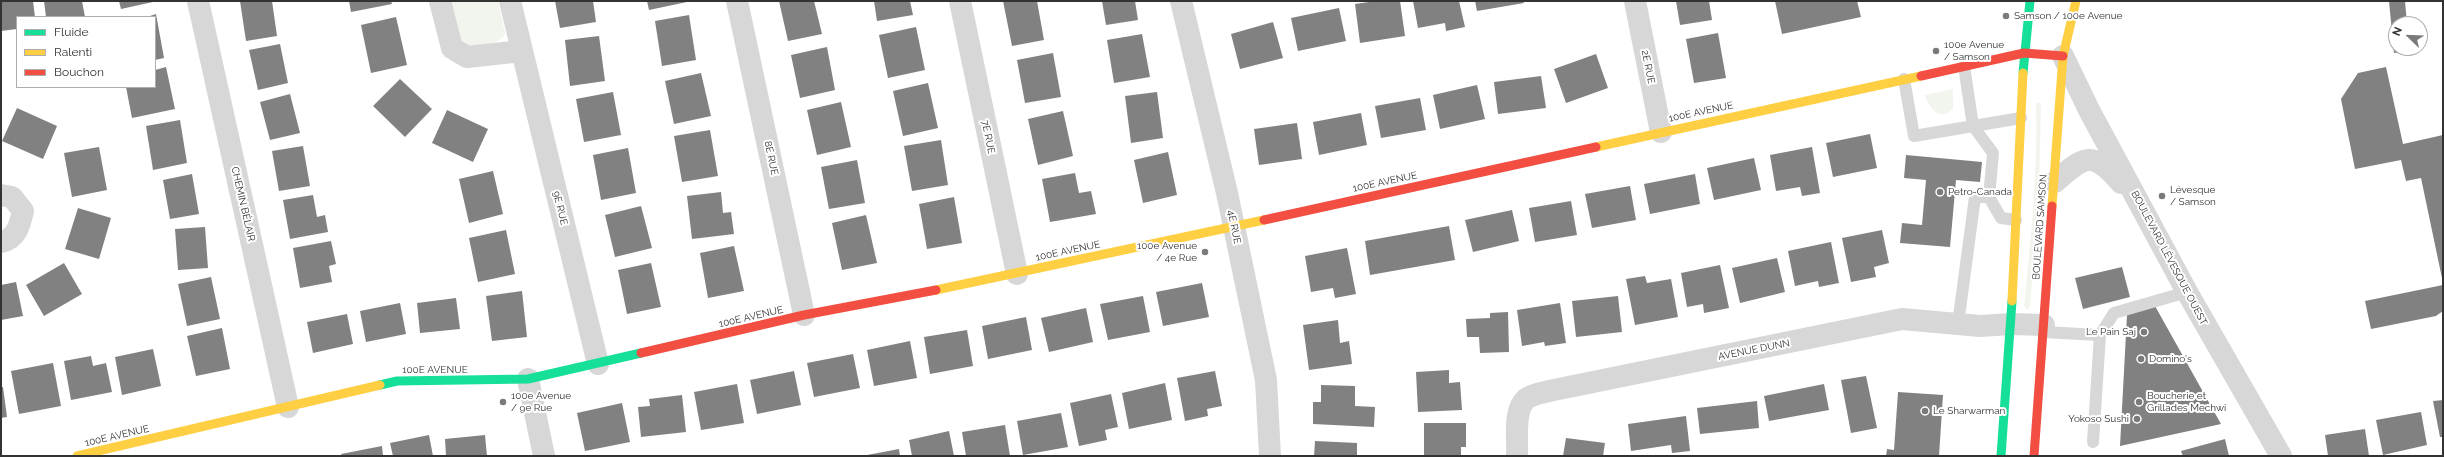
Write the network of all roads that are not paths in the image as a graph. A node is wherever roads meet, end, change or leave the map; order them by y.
1 (198, 1) edge
2 (440, 1) edge
3 (510, 1) edge
4 (737, 1) edge
5 (960, 1) edge
6 (1181, 1) edge
7 (1635, 1) edge
8 (2030, 1) edge
9 (2076, 1) edge
10 (522, 51) junction
11 (2024, 52) junction
12 (2063, 56) junction
13 (1964, 66) junction
14 (1904, 79) junction
15 (2021, 118) junction
16 (1973, 126) junction
17 (1661, 132) junction
18 (2055, 182) junction
19 (1, 195) edge
20 (1989, 197) junction
21 (2143, 209) junction
22 (2016, 220) junction
23 (1234, 226) junction
24 (1, 242) edge
25 (1017, 274) junction
26 (2187, 292) junction
27 (804, 315) junction
28 (1958, 324) junction
29 (2011, 324) junction
30 (2043, 329) junction
31 (2100, 335) junction
32 (598, 364) junction
33 (528, 378) junction
34 (288, 407) junction
35 (2093, 442) dead end
36 (77, 456) edge
37 (544, 456) edge
38 (1269, 456) edge
39 (1517, 456) edge
40 (2001, 456) edge
41 (2034, 456) edge
42 (2281, 456) edge

1 - 34 street, CHEMIN BÉLAIR
2 - 10 street
3 - 10 street, 9E RUE
4 - 27 street, 8E RUE
5 - 25 street, 7E RUE
6 - 23 street, 4E RUE
7 - 17 street, 2E RUE
8 - 11 street
9 - 12 street, BOULEVARD SAMSON
10 - 32 street, 9E RUE
11 - 12 street, 100E AVENUE
11 - 13 street, 100E AVENUE
11 - 15 street
12 - 18 street, BOULEVARD SAMSON
12 - 21 street, BOULEVARD LÉVESQUE OUEST
13 - 14 street, 100E AVENUE
13 - 16 lane
14 - 16 lane
14 - 17 street, 100E AVENUE
15 - 16 lane
15 - 22 street
16 - 20 lane
17 - 23 street, 100E AVENUE
18 - 21 street
18 - 30 street, BOULEVARD SAMSON
19 - 24 street
20 - 22 lane
20 - 28 lane
21 - 26 street, BOULEVARD LÉVESQUE OUEST
22 - 29 street
23 - 25 street, 100E AVENUE
23 - 38 street, 4E RUE
25 - 27 street, 100E AVENUE
26 - 31 lane
26 - 42 street, BOULEVARD LÉVESQUE OUEST
27 - 32 street, 100E AVENUE
28 - 29 street, AVENUE DUNN
28 - 39 street, AVENUE DUNN
29 - 30 street, AVENUE DUNN
29 - 40 street
30 - 31 lane
30 - 41 street, BOULEVARD SAMSON
31 - 35 lane
32 - 33 street, 100E AVENUE
33 - 34 street, 100E AVENUE
33 - 37 street
34 - 36 street, 100E AVENUE

